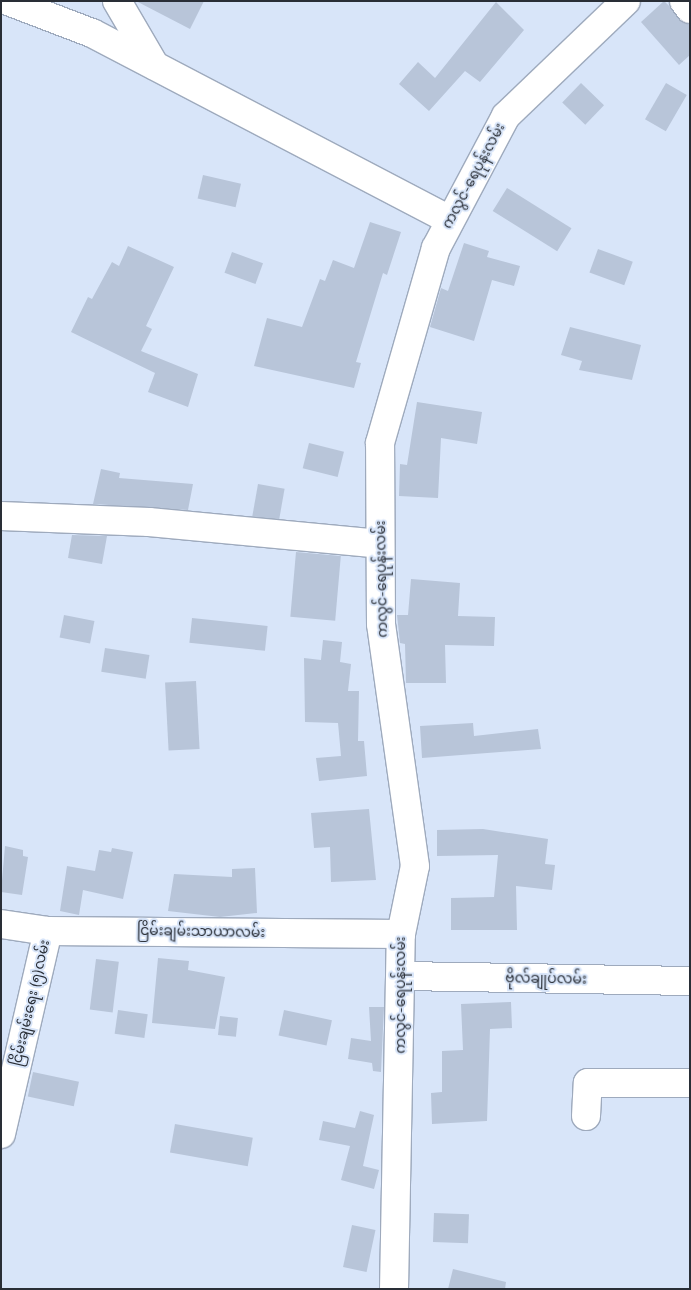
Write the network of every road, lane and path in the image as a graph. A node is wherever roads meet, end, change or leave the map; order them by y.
1 (8, 1) edge
2 (117, 1) edge
3 (626, 1) edge
4 (684, 1) edge
5 (690, 9) edge
6 (155, 66) junction
7 (450, 220) junction
8 (1, 516) edge
9 (380, 544) junction
10 (1, 924) edge
11 (48, 931) junction
12 (401, 934) junction
13 (403, 976) junction
14 (690, 981) edge
15 (690, 1083) edge
16 (586, 1116) dead end
17 (1, 1134) edge
18 (394, 1289) edge

1 - 6 street
2 - 6 street
3 - 7 street, ကလွင်-ရေပုန်းလမ်း
4 - 5 street
6 - 7 street
7 - 9 street, ကလွင်-ရေပုန်းလမ်း
8 - 9 street
9 - 12 street, ကလွင်-ရေပုန်းလမ်း
10 - 11 street, ငြိမ်းချမ်းသာယာလမ်း
11 - 12 street, ငြိမ်းချမ်းသာယာလမ်း
11 - 17 street, ငြိမ်းချမ်းရေး (၅)လမ်း
12 - 13 street, ကလွင်-ရေပုန်းလမ်း
13 - 14 street, ဗိုလ်ချုပ်လမ်း
13 - 18 street, ကလွင်-ရေပုန်းလမ်း
15 - 16 street

